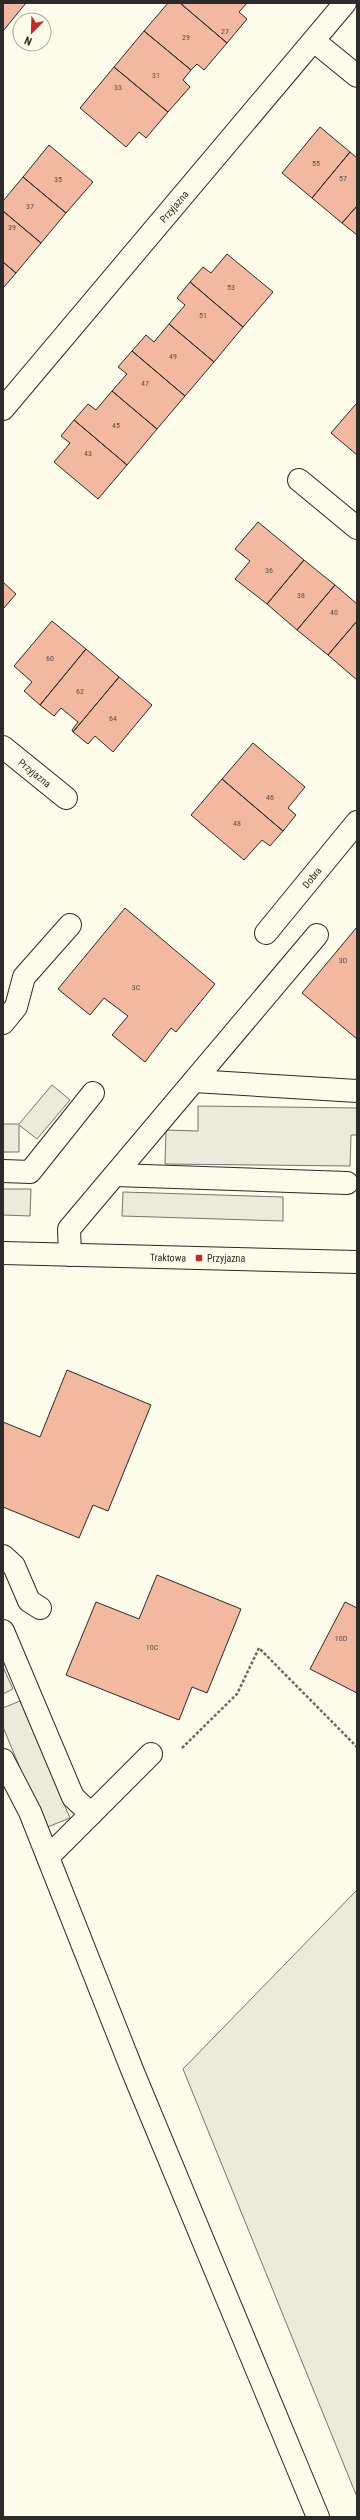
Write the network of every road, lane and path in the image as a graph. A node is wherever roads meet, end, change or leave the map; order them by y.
1 (346, 3) edge
2 (314, 41) junction
3 (357, 76) edge
4 (3, 410) edge
5 (300, 480) dead end
6 (357, 528) edge
7 (3, 747) edge
8 (66, 798) dead end
9 (357, 822) edge
10 (70, 924) dead end
11 (266, 933) dead end
12 (317, 935) dead end
13 (3, 1023) edge
14 (194, 1081) junction
15 (357, 1091) edge
16 (93, 1093) dead end
17 (3, 1171) edge
18 (115, 1175) junction
19 (347, 1183) dead end
20 (3, 1253) edge
21 (70, 1255) junction
22 (357, 1262) edge
23 (3, 1556) edge
24 (40, 1608) dead end
25 (3, 1631) edge
26 (357, 1747) edge
27 (176, 1753) dead end
28 (152, 1754) dead end
29 (3, 1760) edge
30 (91, 1814) junction
31 (48, 1858) junction
32 (318, 2517) edge

1 - 2 street, Przyjazna
2 - 3 street
2 - 4 street, Przyjazna
5 - 6 street
7 - 8 street, Przyjazna
9 - 11 street, Dobra
10 - 13 street
12 - 14 street
14 - 15 street
14 - 18 street
16 - 17 street
18 - 19 street
18 - 21 street
20 - 21 street, Traktowa
21 - 22 street, Traktowa
23 - 24 street
25 - 30 street
26 - 27 path
28 - 30 street
29 - 31 street
30 - 31 street
31 - 32 street

